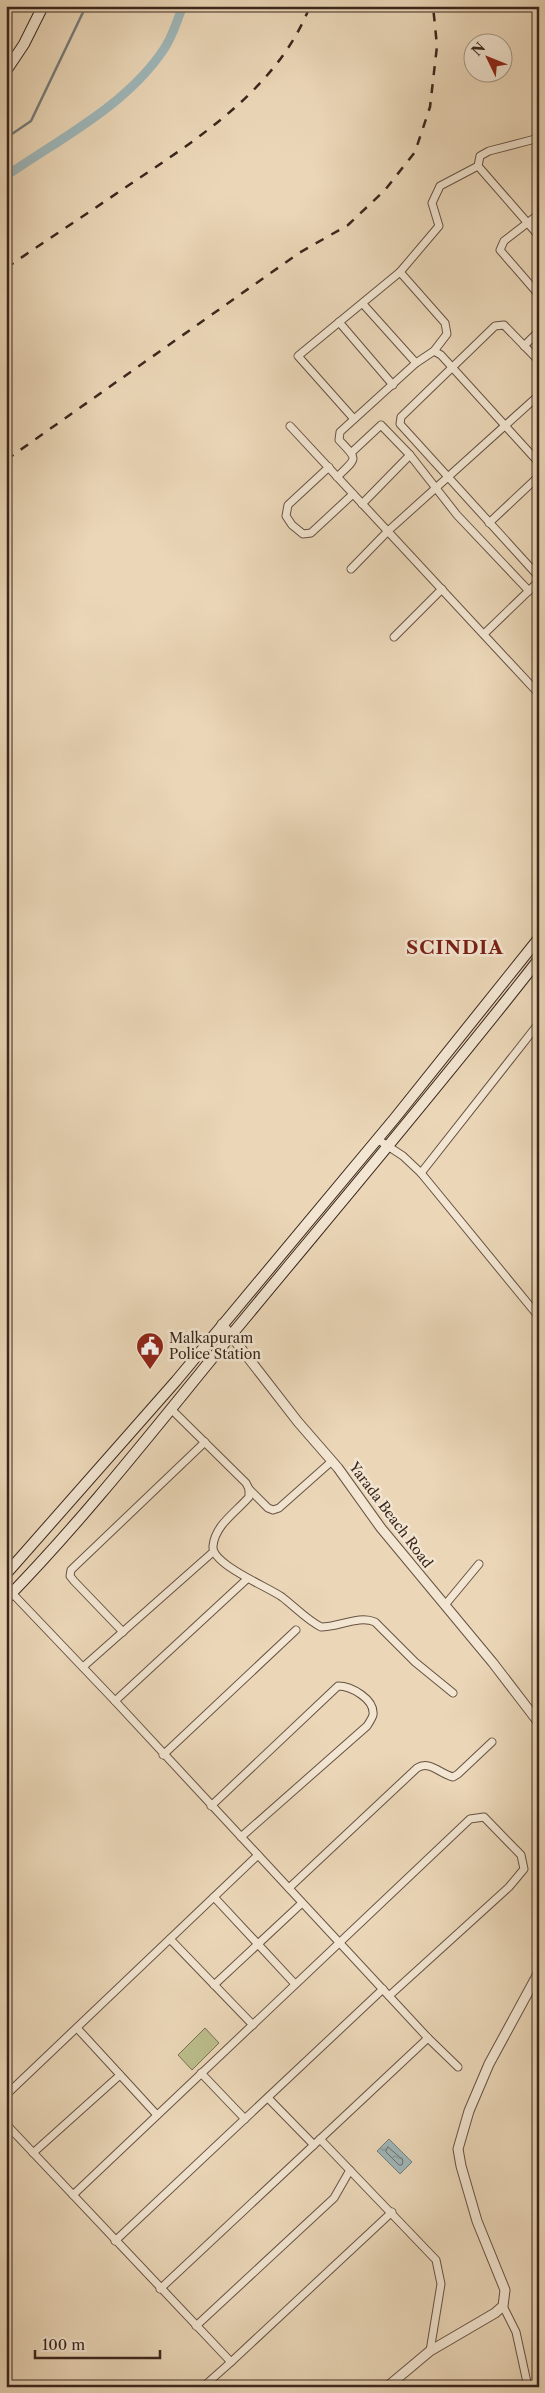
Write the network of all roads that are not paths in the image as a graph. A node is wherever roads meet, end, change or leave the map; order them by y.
1 (37, 6) edge
2 (42, 6) edge
3 (6, 62) edge
4 (6, 71) edge
5 (539, 138) edge
6 (478, 166) junction
7 (539, 214) edge
8 (526, 222) junction
9 (539, 236) edge
10 (400, 272) junction
11 (539, 295) edge
12 (363, 304) junction
13 (339, 322) junction
14 (539, 331) edge
15 (524, 346) junction
16 (434, 351) junction
17 (539, 361) edge
18 (416, 363) junction
19 (452, 368) junction
20 (392, 385) junction
21 (539, 395) edge
22 (354, 419) junction
23 (290, 426) dead end
24 (505, 426) junction
25 (352, 452) junction
26 (410, 455) junction
27 (539, 463) edge
28 (329, 468) junction
29 (539, 476) edge
30 (337, 477) junction
31 (447, 478) junction
32 (436, 487) junction
33 (353, 494) junction
34 (362, 504) junction
35 (489, 523) junction
36 (388, 531) junction
37 (351, 569) dead end
38 (539, 577) edge
39 (539, 581) edge
40 (442, 589) junction
41 (529, 591) junction
42 (484, 634) junction
43 (394, 636) dead end
44 (539, 694) edge
45 (539, 938) edge
46 (539, 959) edge
47 (539, 1023) edge
48 (428, 1076) junction
49 (438, 1084) junction
50 (377, 1139) junction
51 (390, 1146) junction
52 (421, 1173) junction
53 (539, 1317) edge
54 (222, 1324) junction
55 (232, 1335) junction
56 (171, 1409) junction
57 (205, 1442) junction
58 (332, 1461) junction
59 (249, 1489) junction
60 (213, 1552) junction
61 (479, 1564) dead end
62 (6, 1574) edge
63 (248, 1579) junction
64 (9, 1596) edge
65 (445, 1605) junction
66 (296, 1630) dead end
67 (123, 1632) junction
68 (84, 1667) junction
69 (454, 1693) dead end
70 (115, 1701) junction
71 (539, 1723) edge
72 (492, 1742) dead end
73 (163, 1755) junction
74 (212, 1806) junction
75 (241, 1837) junction
76 (258, 1855) junction
77 (289, 1888) junction
78 (214, 1897) junction
79 (302, 1903) junction
80 (170, 1939) junction
81 (340, 1942) junction
82 (258, 1944) junction
83 (539, 1972) edge
84 (295, 1984) junction
85 (214, 1985) junction
86 (383, 1989) junction
87 (389, 1996) junction
88 (253, 2025) junction
89 (76, 2028) junction
90 (428, 2038) junction
91 (458, 2067) dead end
92 (201, 2074) junction
93 (120, 2075) junction
94 (6, 2094) edge
95 (268, 2098) junction
96 (157, 2115) junction
97 (245, 2119) junction
98 (6, 2124) edge
99 (320, 2139) junction
100 (314, 2145) junction
101 (33, 2153) junction
102 (350, 2170) junction
103 (73, 2195) junction
104 (392, 2212) junction
105 (115, 2241) junction
106 (160, 2289) junction
107 (503, 2306) junction
108 (196, 2326) junction
109 (430, 2351) junction
110 (231, 2362) junction
111 (203, 2387) edge
112 (387, 2387) edge
113 (528, 2387) edge

1 - 3 main road
2 - 4 main road
5 - 6 street
6 - 8 street
6 - 10 street
7 - 8 street
8 - 9 street
8 - 11 street
10 - 12 street
10 - 16 street
12 - 13 street
12 - 18 street
13 - 20 street
13 - 22 street
14 - 15 street
15 - 17 street
15 - 19 street
16 - 18 street
16 - 19 street
18 - 20 street
19 - 24 street
19 - 31 street
20 - 22 street
21 - 24 street
22 - 25 street
23 - 28 street
24 - 27 street
24 - 31 street
25 - 26 street
25 - 30 street
26 - 32 street
26 - 34 street
28 - 30 street
28 - 33 street
29 - 35 street
30 - 33 street
31 - 32 street
31 - 35 street
32 - 36 street
32 - 41 street
33 - 34 street
34 - 36 street
35 - 38 street
36 - 37 street
36 - 40 street
39 - 41 street
40 - 42 street
40 - 43 street
41 - 42 street
42 - 44 street
45 - 48 main road
46 - 49 main road
47 - 52 street
48 - 49 street
48 - 50 main road
49 - 51 main road
50 - 51 street
50 - 54 main road
51 - 52 street
51 - 55 main road
52 - 53 street
54 - 55 street, Yarada Beach Road
54 - 62 main road
55 - 56 main road
55 - 58 street, Yarada Beach Road
56 - 57 street
56 - 64 main road
57 - 59 street
57 - 67 street
58 - 59 street
58 - 65 street, Yarada Beach Road
59 - 60 street
60 - 63 street
60 - 67 street
61 - 65 street
63 - 69 street
63 - 70 street
64 - 68 street
65 - 71 street, Yarada Beach Road
66 - 73 street
67 - 68 street
68 - 70 street
70 - 73 street
72 - 77 street
73 - 74 street
74 - 75 street
74 - 75 street
75 - 76 street
76 - 77 street
76 - 78 street
77 - 79 street
78 - 80 street
78 - 82 street
79 - 81 street
79 - 82 street
80 - 85 street
80 - 89 street
81 - 84 street
81 - 86 street
81 - 87 street
82 - 84 street
82 - 85 street
83 - 107 street
84 - 88 street
85 - 88 street
86 - 87 street
86 - 95 street
87 - 90 street
88 - 92 street
89 - 93 street
89 - 94 street
90 - 91 street
90 - 99 street
92 - 96 street
92 - 97 street
93 - 96 street
93 - 101 street
95 - 97 street
95 - 100 street
96 - 103 street
97 - 105 street
98 - 101 street
99 - 100 street
99 - 102 street
100 - 106 street
101 - 103 street
102 - 104 street
102 - 108 street
103 - 105 street
104 - 109 street
104 - 110 street
105 - 106 street
106 - 108 street
107 - 109 street
107 - 113 street
108 - 110 street
109 - 112 street
110 - 111 street

